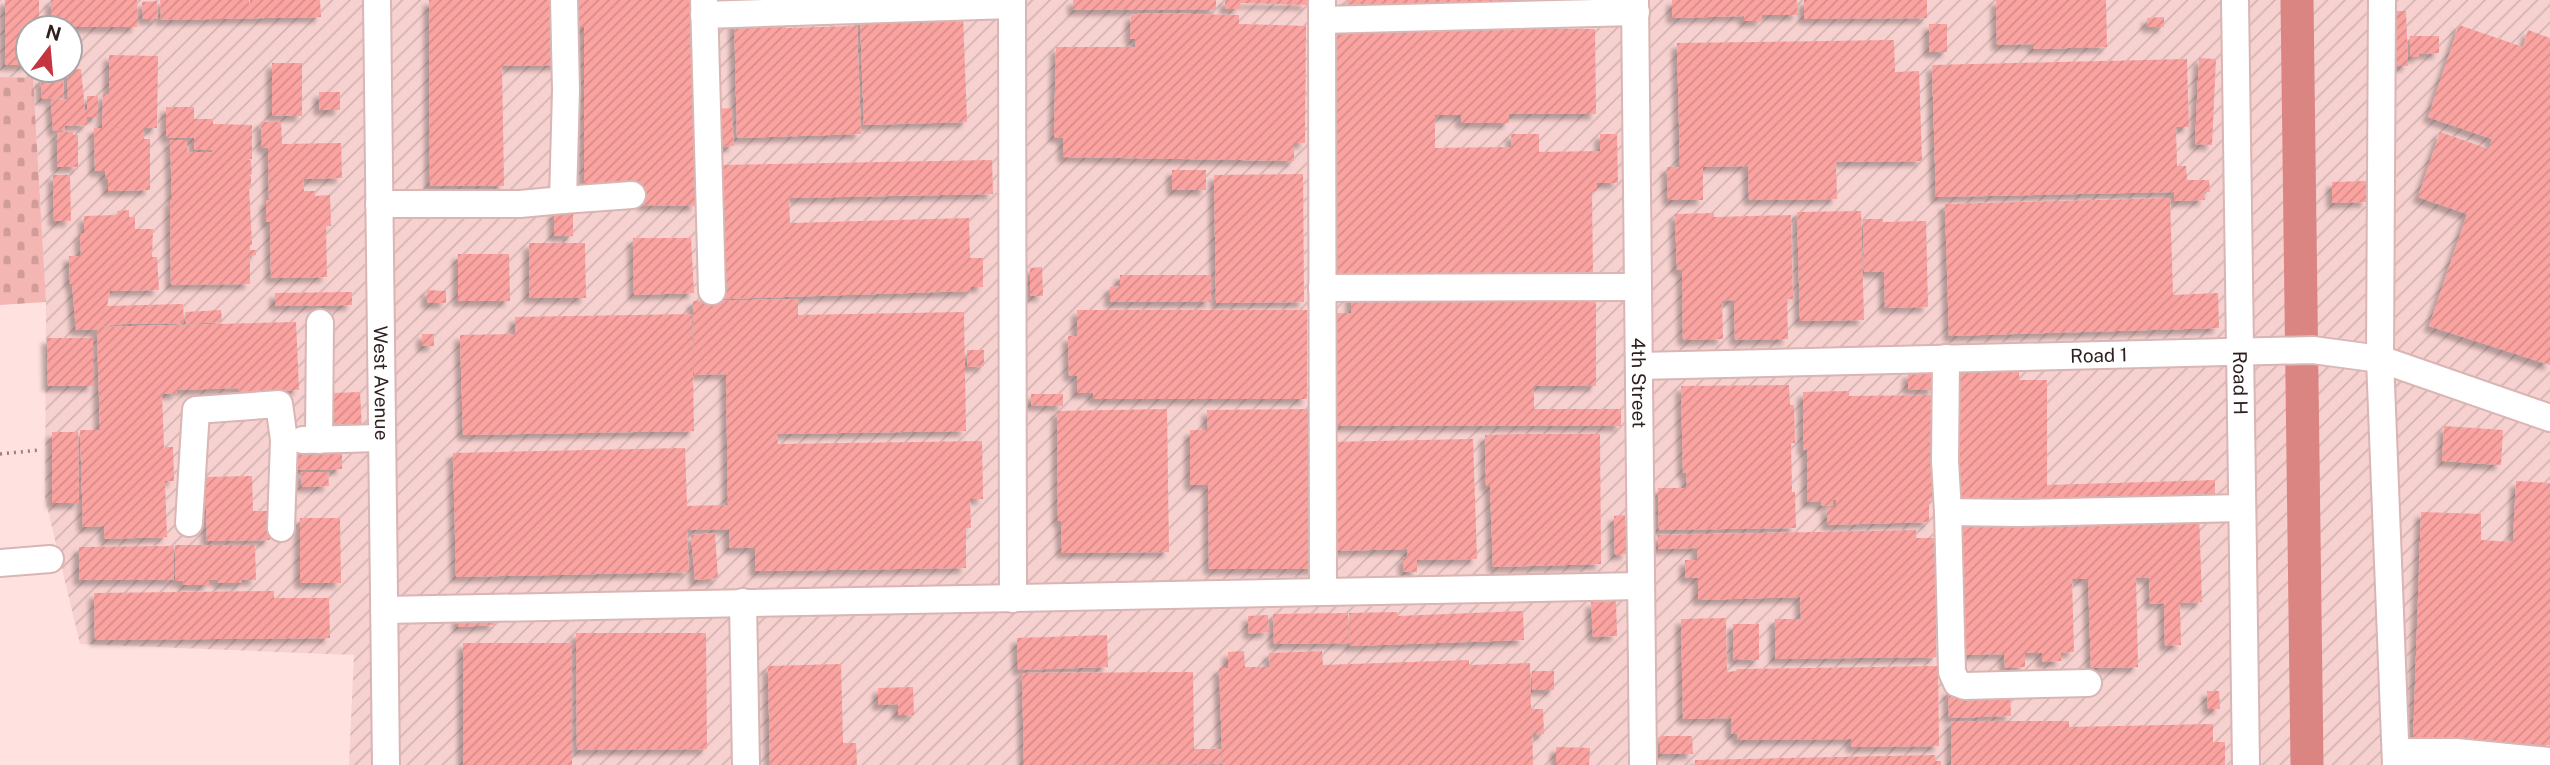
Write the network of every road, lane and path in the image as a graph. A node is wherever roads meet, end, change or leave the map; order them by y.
1 (377, 0) edge
2 (564, 0) edge
3 (2235, 0) edge
4 (2382, 0) edge
5 (1012, 3) edge
6 (1636, 6) edge
7 (704, 8) edge
8 (1322, 10) edge
9 (632, 195) dead end
10 (562, 200) junction
11 (379, 204) junction
12 (1638, 287) junction
13 (1322, 288) junction
14 (712, 291) dead end
15 (320, 323) dead end
16 (2239, 350) junction
17 (1946, 358) junction
18 (2379, 359) junction
19 (1639, 366) junction
20 (2550, 418) edge
21 (382, 438) junction
22 (284, 440) junction
23 (320, 440) junction
24 (40, 450) dead end
25 (0, 454) edge
26 (2242, 508) junction
27 (1948, 512) junction
28 (189, 523) dead end
29 (281, 528) dead end
30 (50, 559) dead end
31 (0, 563) edge
32 (1641, 586) junction
33 (1322, 590) junction
34 (1013, 599) junction
35 (743, 602) junction
36 (384, 610) junction
37 (2088, 683) dead end
38 (2396, 759) edge
39 (2550, 761) edge
40 (386, 765) edge
41 (746, 765) edge
42 (1643, 765) edge
43 (2246, 765) edge

1 - 11 street, West Avenue
2 - 10 street
3 - 16 street, Road H
4 - 18 street
5 - 7 street
5 - 34 street
6 - 8 street
6 - 12 street, 4th Street
7 - 14 street
8 - 13 street
9 - 10 street
10 - 11 street
11 - 21 street, West Avenue
12 - 13 street
12 - 19 street, 4th Street
13 - 33 street
15 - 23 street
16 - 17 street, Road 1
16 - 18 street, Road 1
16 - 26 street, Road H
17 - 19 street, Road 1
17 - 27 street
18 - 20 street, Road 1
18 - 38 street
19 - 32 street, 4th Street
21 - 23 street
21 - 36 street, West Avenue
22 - 23 street
22 - 28 street
22 - 29 street
24 - 25 path
26 - 27 street
26 - 43 street, Road H
27 - 37 street
30 - 31 street
32 - 33 street
32 - 42 street, 4th Street
33 - 34 street
34 - 35 street
35 - 36 street
35 - 41 street
36 - 40 street, West Avenue
38 - 39 street

